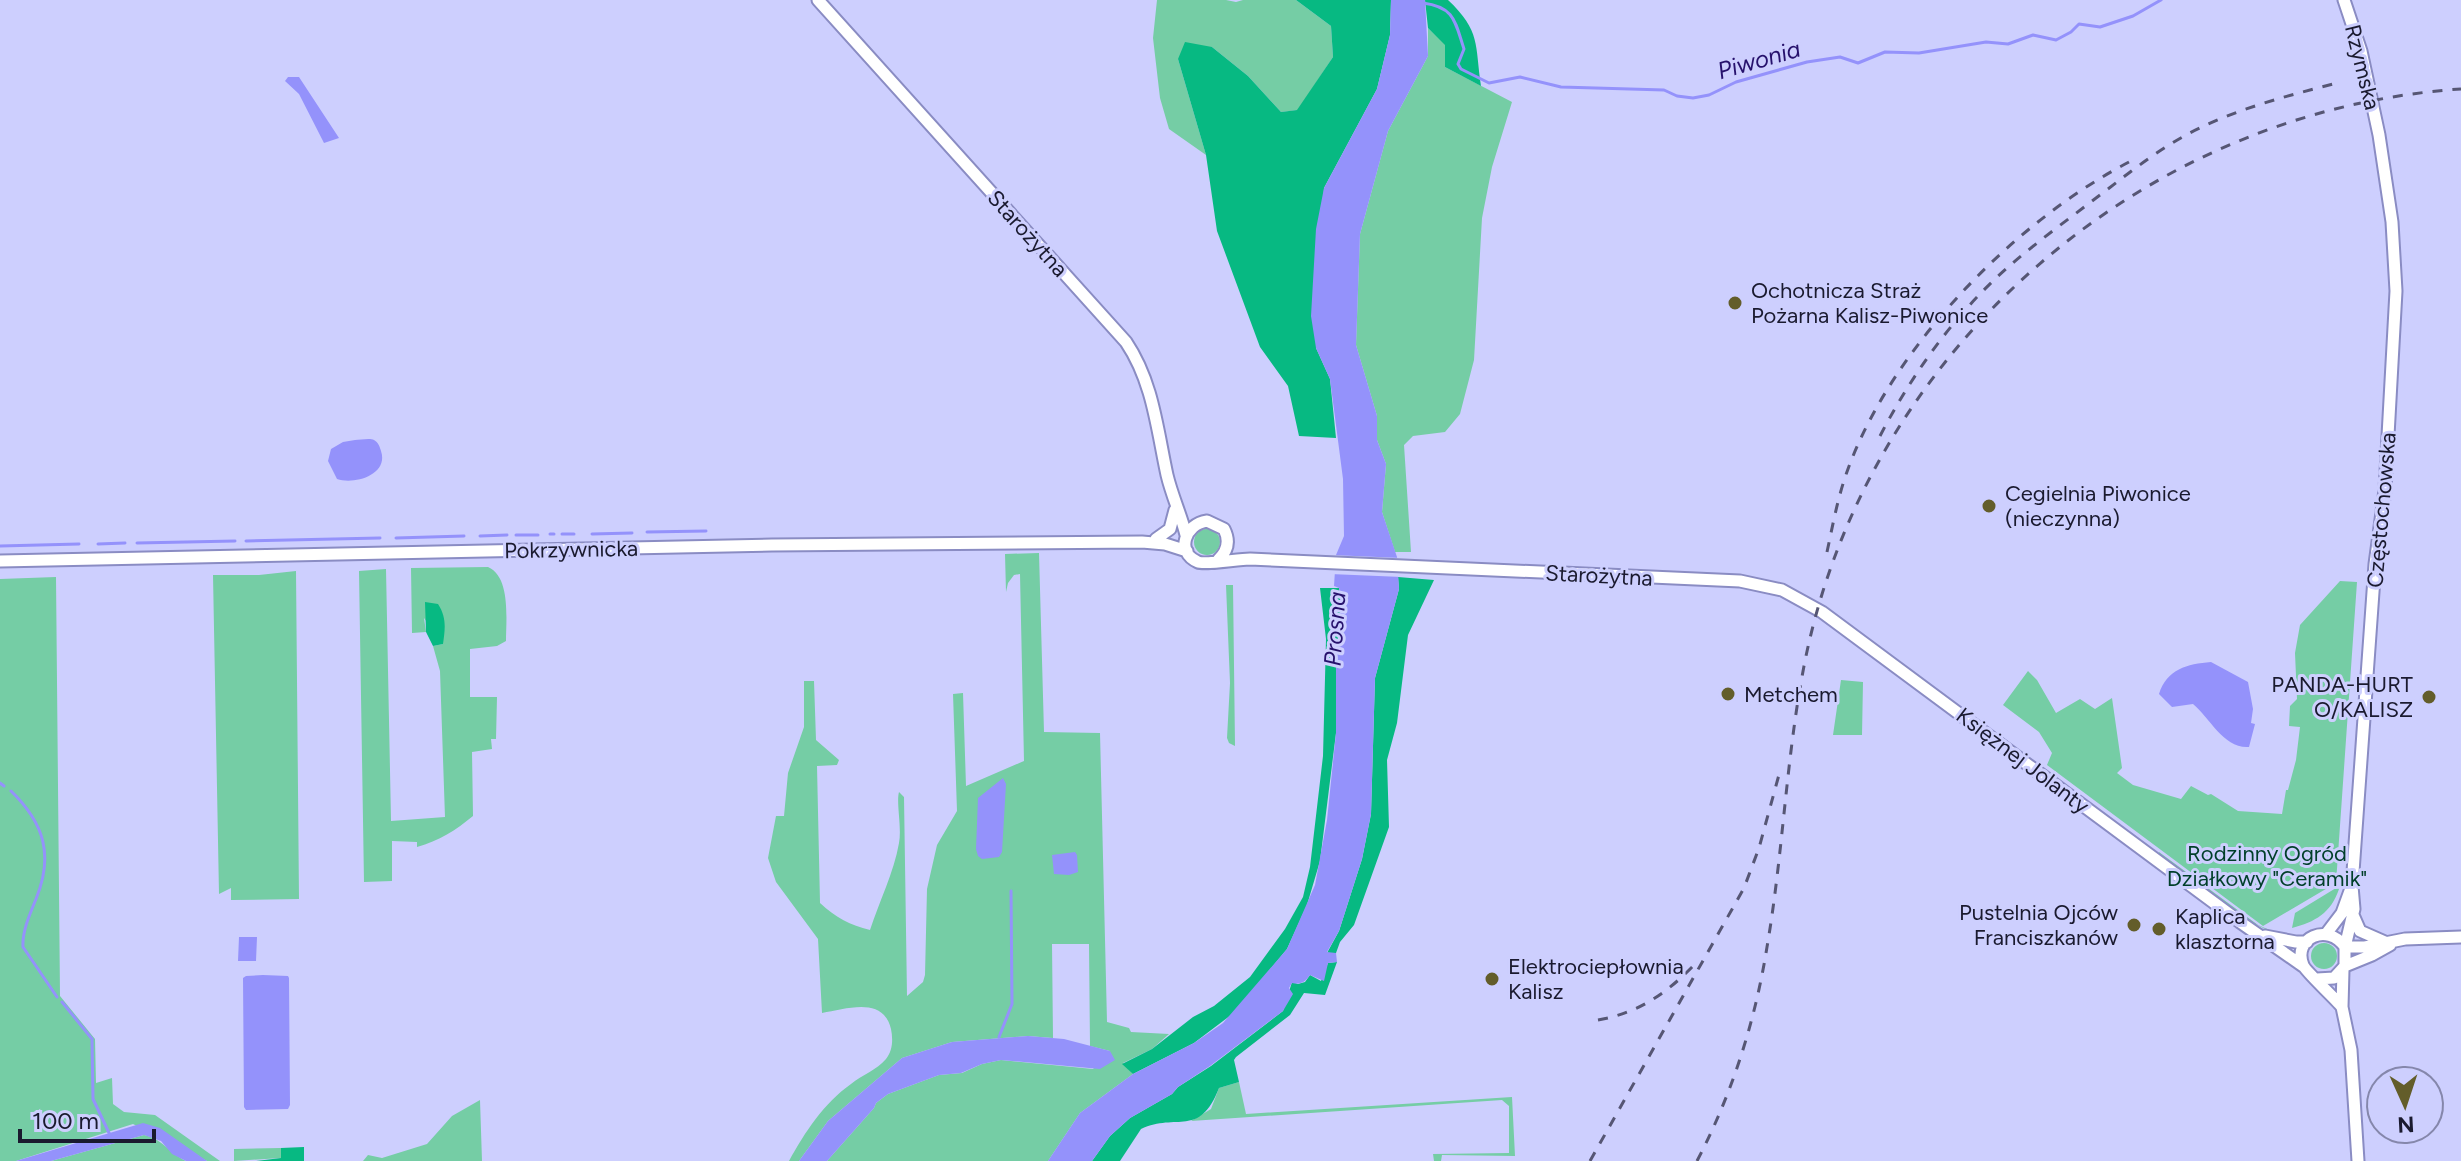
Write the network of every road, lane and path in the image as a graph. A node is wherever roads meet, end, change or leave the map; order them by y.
1 (818, 0) edge
2 (2344, 0) edge
3 (2379, 135) joint
4 (1175, 503) junction
5 (1200, 522) junction
6 (1186, 535) junction
7 (1156, 539) junction
8 (1228, 541) junction
9 (1142, 542) junction
10 (1187, 551) junction
11 (1250, 559) junction
12 (1218, 560) junction
13 (0, 561) edge
14 (1782, 590) joint
15 (2352, 886) junction
16 (2353, 915) junction
17 (2326, 934) junction
18 (2261, 935) junction
19 (2461, 937) edge
20 (2392, 941) junction
21 (2307, 942) junction
22 (2345, 947) junction
23 (2303, 966) junction
24 (2344, 968) junction
25 (2317, 979) junction
26 (2342, 1007) junction
27 (2358, 1161) edge

1 - 4 street, Starożytna
2 - 3 street, Rzymska
3 - 15 street, Częstochowska
4 - 5 street
4 - 6 street, Starożytna
4 - 7 street
5 - 6 street
5 - 8 street
6 - 7 street, Pokrzywnicka
6 - 10 street
7 - 9 street, Pokrzywnicka
8 - 11 street
8 - 12 street
9 - 10 street, Pokrzywnicka
9 - 13 street, Pokrzywnicka
10 - 12 street
11 - 12 street
11 - 14 street, Starożytna
14 - 18 street, Księżnej Jolanty
15 - 16 street, Częstochowska
15 - 17 street, Częstochowska
16 - 20 street
16 - 22 street, Częstochowska
17 - 21 street
17 - 22 street
18 - 21 street, Księżnej Jolanty
18 - 23 street, Księżnej Jolanty
19 - 20 street
20 - 22 street
20 - 24 street
21 - 23 street
22 - 24 street
23 - 25 street
24 - 25 street
24 - 26 street
25 - 26 street
26 - 27 street

